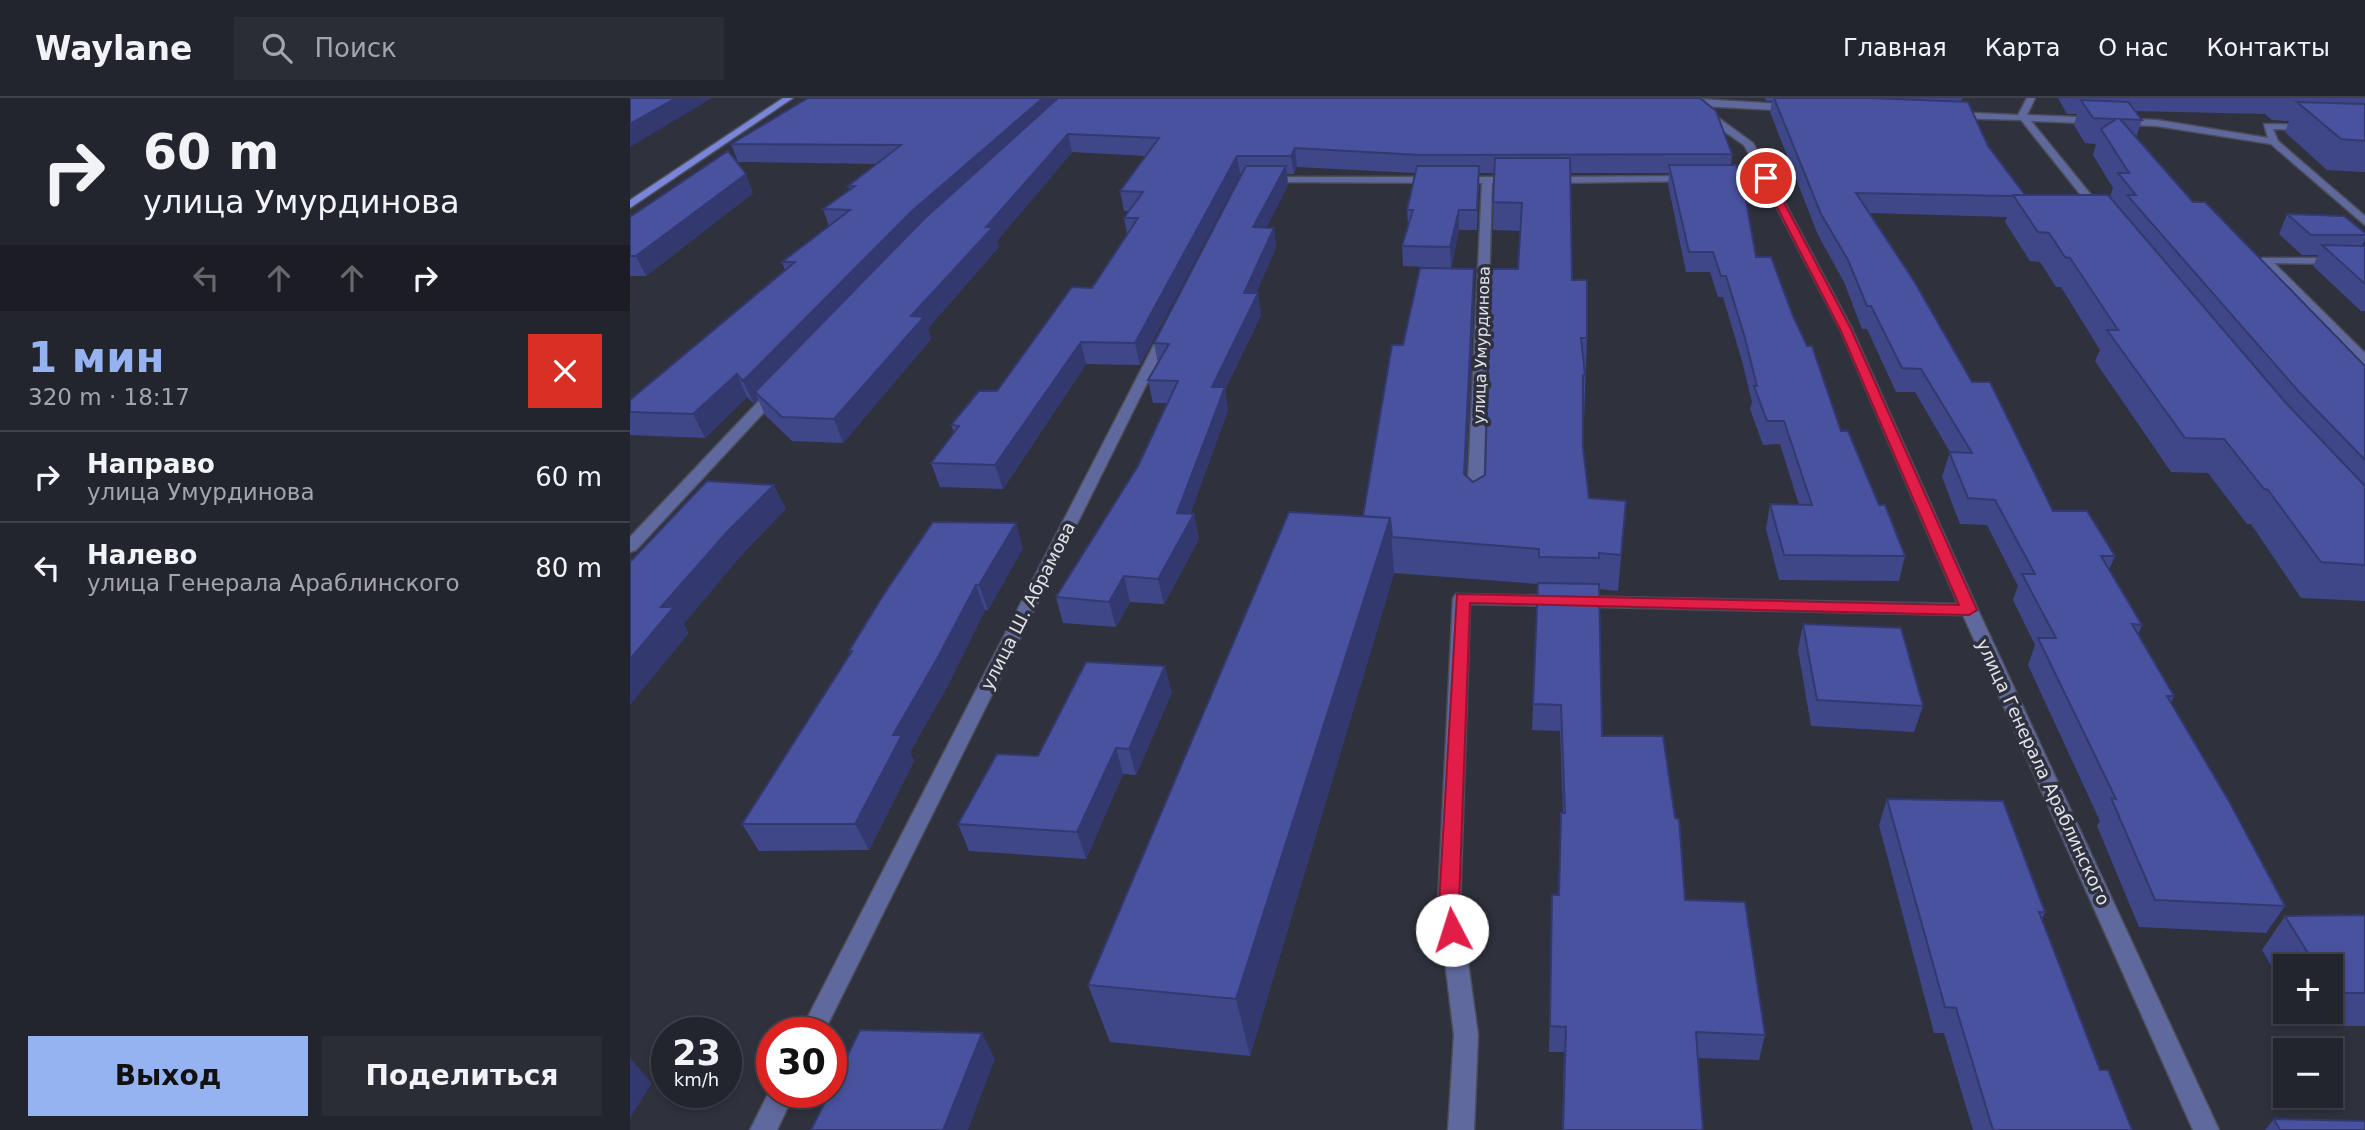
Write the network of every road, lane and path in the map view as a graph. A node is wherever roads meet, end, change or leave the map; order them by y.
1 (789, 98) edge
2 (2031, 98) edge
3 (1685, 101) edge
4 (1800, 108) edge
5 (1937, 114) edge
6 (2022, 116) junction
7 (2323, 127) edge
8 (2274, 142) junction
9 (1710, 178) edge
10 (1766, 178) junction
11 (1257, 179) edge
12 (1696, 179) edge
13 (1486, 180) junction
14 (1528, 180) edge
15 (1542, 180) edge
16 (630, 205) edge
17 (2365, 222) edge
18 (2110, 224) edge
19 (2365, 261) edge
20 (1175, 315) edge
21 (2365, 360) edge
22 (782, 386) edge
23 (1475, 509) edge
24 (630, 547) edge
25 (1969, 610) junction
26 (820, 1017) edge
27 (774, 1108) edge
28 (763, 1130) edge
29 (1461, 1130) edge
30 (2206, 1130) edge

1 - 16 street
2 - 6 street
3 - 4 street
3 - 10 street, улица Генерала Араблинского
5 - 6 street
6 - 8 street
6 - 18 street
7 - 8 street
8 - 17 street
9 - 10 street
10 - 25 street, улица Генерала Араблинского
11 - 13 street
12 - 15 street
13 - 14 street
13 - 23 street, улица Умурдинова
19 - 21 street
20 - 26 street, улица Ш. Абрамова
22 - 24 street
25 - 29 street
25 - 30 street, улица Генерала Араблинского
27 - 28 street

